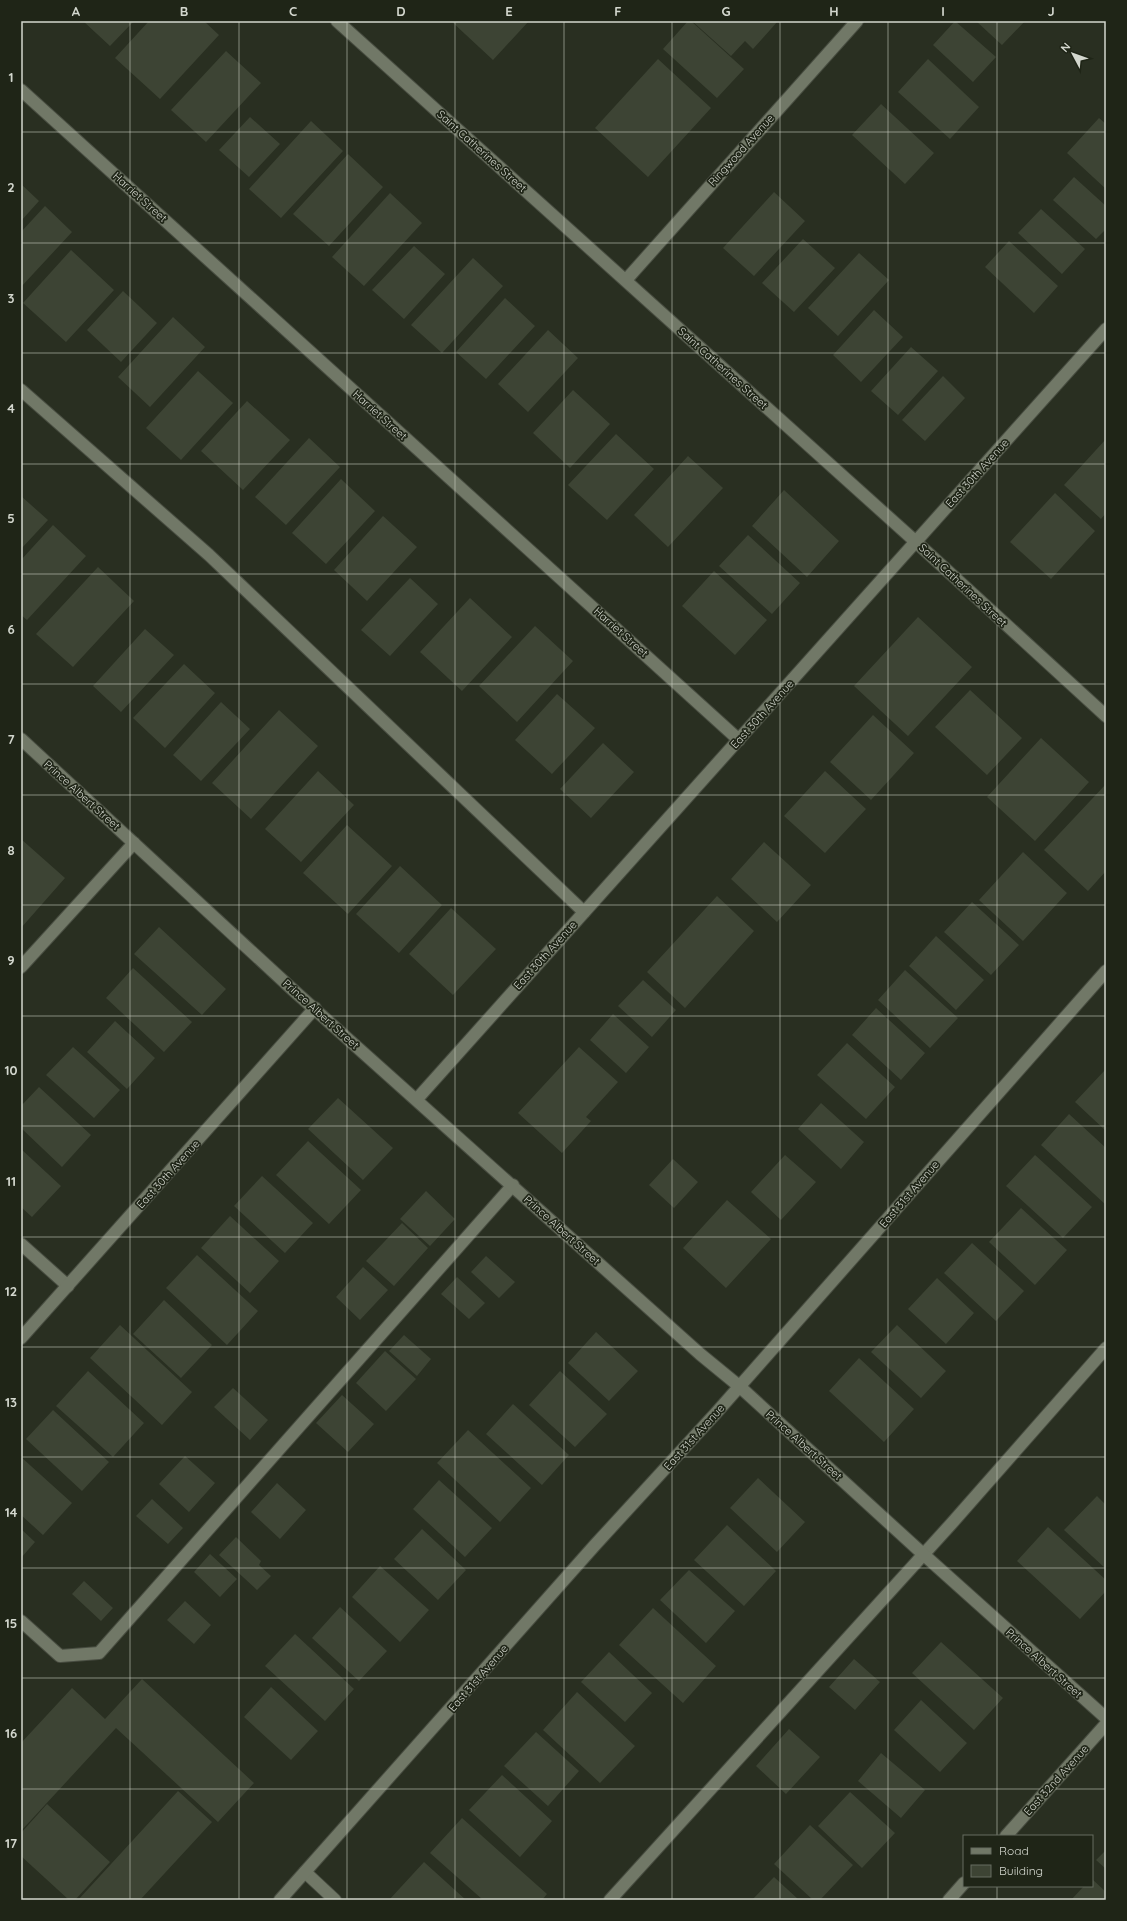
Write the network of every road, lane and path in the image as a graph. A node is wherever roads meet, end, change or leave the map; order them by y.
1 (337, 21) edge
2 (857, 21) edge
3 (21, 90) edge
4 (626, 280) junction
5 (1106, 329) edge
6 (21, 390) edge
7 (916, 542) junction
8 (1106, 716) edge
9 (21, 739) edge
10 (739, 740) junction
11 (134, 843) junction
12 (584, 912) junction
13 (21, 967) edge
14 (1106, 972) edge
15 (315, 1008) junction
16 (417, 1099) junction
17 (512, 1185) junction
18 (21, 1244) edge
19 (68, 1286) junction
20 (21, 1338) edge
21 (1106, 1348) edge
22 (739, 1386) junction
23 (923, 1554) junction
24 (21, 1621) edge
25 (1106, 1718) edge
26 (1106, 1724) edge
27 (1007, 1835) edge
28 (304, 1872) junction
29 (963, 1884) edge
30 (280, 1900) edge
31 (336, 1900) edge
32 (610, 1900) edge
33 (949, 1900) edge

1 - 4 street, Saint Catherines Street
2 - 4 street, Ringwood Avenue
3 - 10 street, Harriet Street
4 - 7 street, Saint Catherines Street
5 - 7 street, East 30th Avenue
6 - 12 street
7 - 8 street, Saint Catherines Street
7 - 10 street, East 30th Avenue
9 - 11 street, Prince Albert Street
10 - 12 street, East 30th Avenue
11 - 13 street
11 - 15 street, Prince Albert Street
12 - 16 street, East 30th Avenue
14 - 22 street, East 31st Avenue
15 - 16 street, Prince Albert Street
15 - 19 street, East 30th Avenue
16 - 17 street, Prince Albert Street
17 - 22 street, Prince Albert Street
17 - 24 street
18 - 19 street
19 - 20 street, East 30th Avenue
21 - 23 street
22 - 23 street, Prince Albert Street
22 - 28 street, East 31st Avenue
23 - 25 street, Prince Albert Street
23 - 32 street
26 - 27 street, East 32nd Avenue
28 - 30 street, East 31st Avenue
28 - 31 street
29 - 33 street

